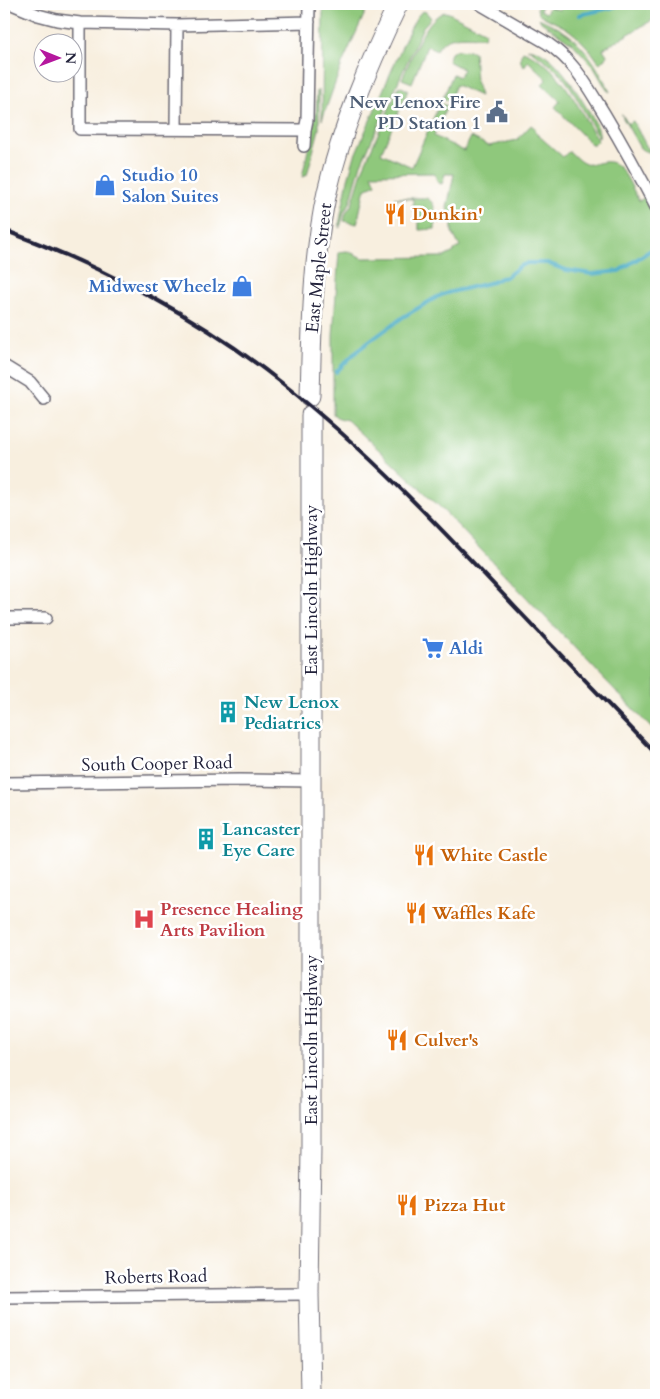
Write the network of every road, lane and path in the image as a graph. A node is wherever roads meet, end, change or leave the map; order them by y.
1 (12, 4) edge
2 (309, 4) edge
3 (398, 4) edge
4 (480, 4) edge
5 (309, 22) junction
6 (80, 23) junction
7 (177, 25) junction
8 (176, 129) junction
9 (305, 130) junction
10 (304, 146) dead end
11 (656, 207) edge
12 (4, 366) edge
13 (44, 399) dead end
14 (311, 405) joint
15 (4, 618) edge
16 (46, 618) dead end
17 (310, 781) junction
18 (4, 783) edge
19 (309, 1294) junction
20 (4, 1297) edge
21 (311, 1395) edge

1 - 6 street
2 - 5 street
3 - 14 main road, East Maple Street
4 - 11 street
5 - 7 street
5 - 9 street
6 - 7 street
6 - 8 street
7 - 8 street
8 - 9 street
9 - 10 street
12 - 13 street
14 - 17 main road, East Lincoln Highway
15 - 16 street
17 - 18 street, South Cooper Road
17 - 19 main road, East Lincoln Highway
19 - 20 street, Roberts Road
19 - 21 main road, East Lincoln Highway

